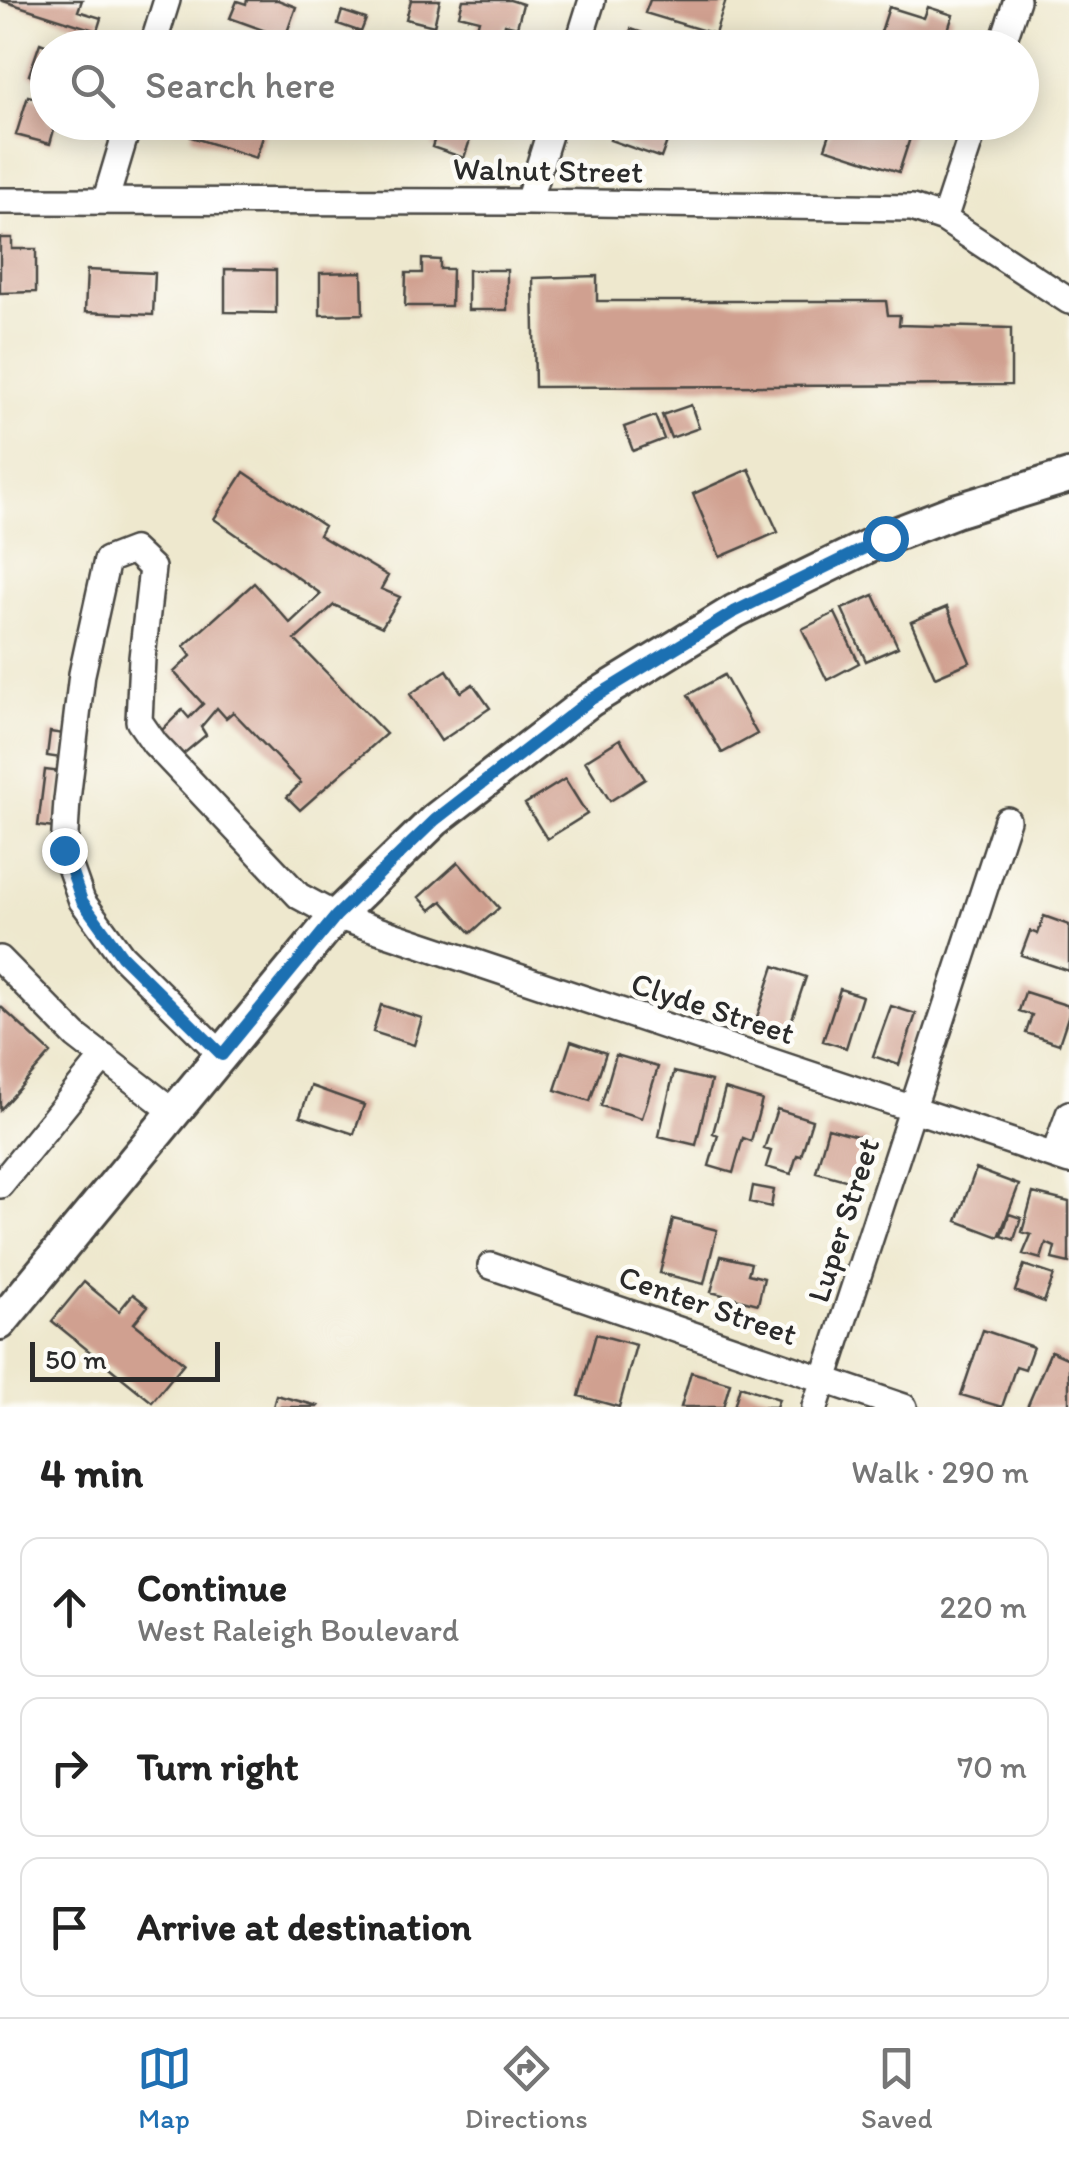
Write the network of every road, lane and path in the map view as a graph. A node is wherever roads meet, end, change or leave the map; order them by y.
1 (167, 0) edge
2 (592, 0) edge
3 (1016, 0) edge
4 (158, 30) edge
5 (583, 30) edge
6 (1007, 30) edge
7 (124, 140) edge
8 (547, 140) edge
9 (970, 140) edge
10 (106, 199) junction
11 (0, 200) edge
12 (528, 202) junction
13 (944, 219) junction
14 (1069, 301) edge
15 (1069, 476) edge
16 (1007, 820) dead end
17 (336, 916) junction
18 (0, 959) edge
19 (222, 1055) junction
20 (104, 1057) junction
21 (914, 1109) junction
22 (174, 1112) junction
23 (1069, 1114) edge
24 (1062, 1159) edge
25 (0, 1185) edge
26 (491, 1266) dead end
27 (0, 1324) edge
28 (825, 1379) junction
29 (816, 1407) edge
30 (904, 1407) edge

1 - 4 street
2 - 5 street
3 - 6 street
7 - 10 street
8 - 12 street
9 - 13 street
10 - 11 street, Walnut Street
10 - 12 street, Walnut Street
12 - 13 street, Walnut Street
13 - 14 street, Walnut Street
15 - 17 main road
16 - 21 street, Luper Street
17 - 19 main road
17 - 19 street, Clyde Street
17 - 21 street, Clyde Street
18 - 20 street
19 - 22 main road
20 - 22 street
20 - 25 street
21 - 24 street, Clyde Street
21 - 28 street, Luper Street
22 - 27 main road
23 - 24 street
26 - 28 street, Center Street
28 - 29 street, Luper Street
28 - 30 street, Center Street

